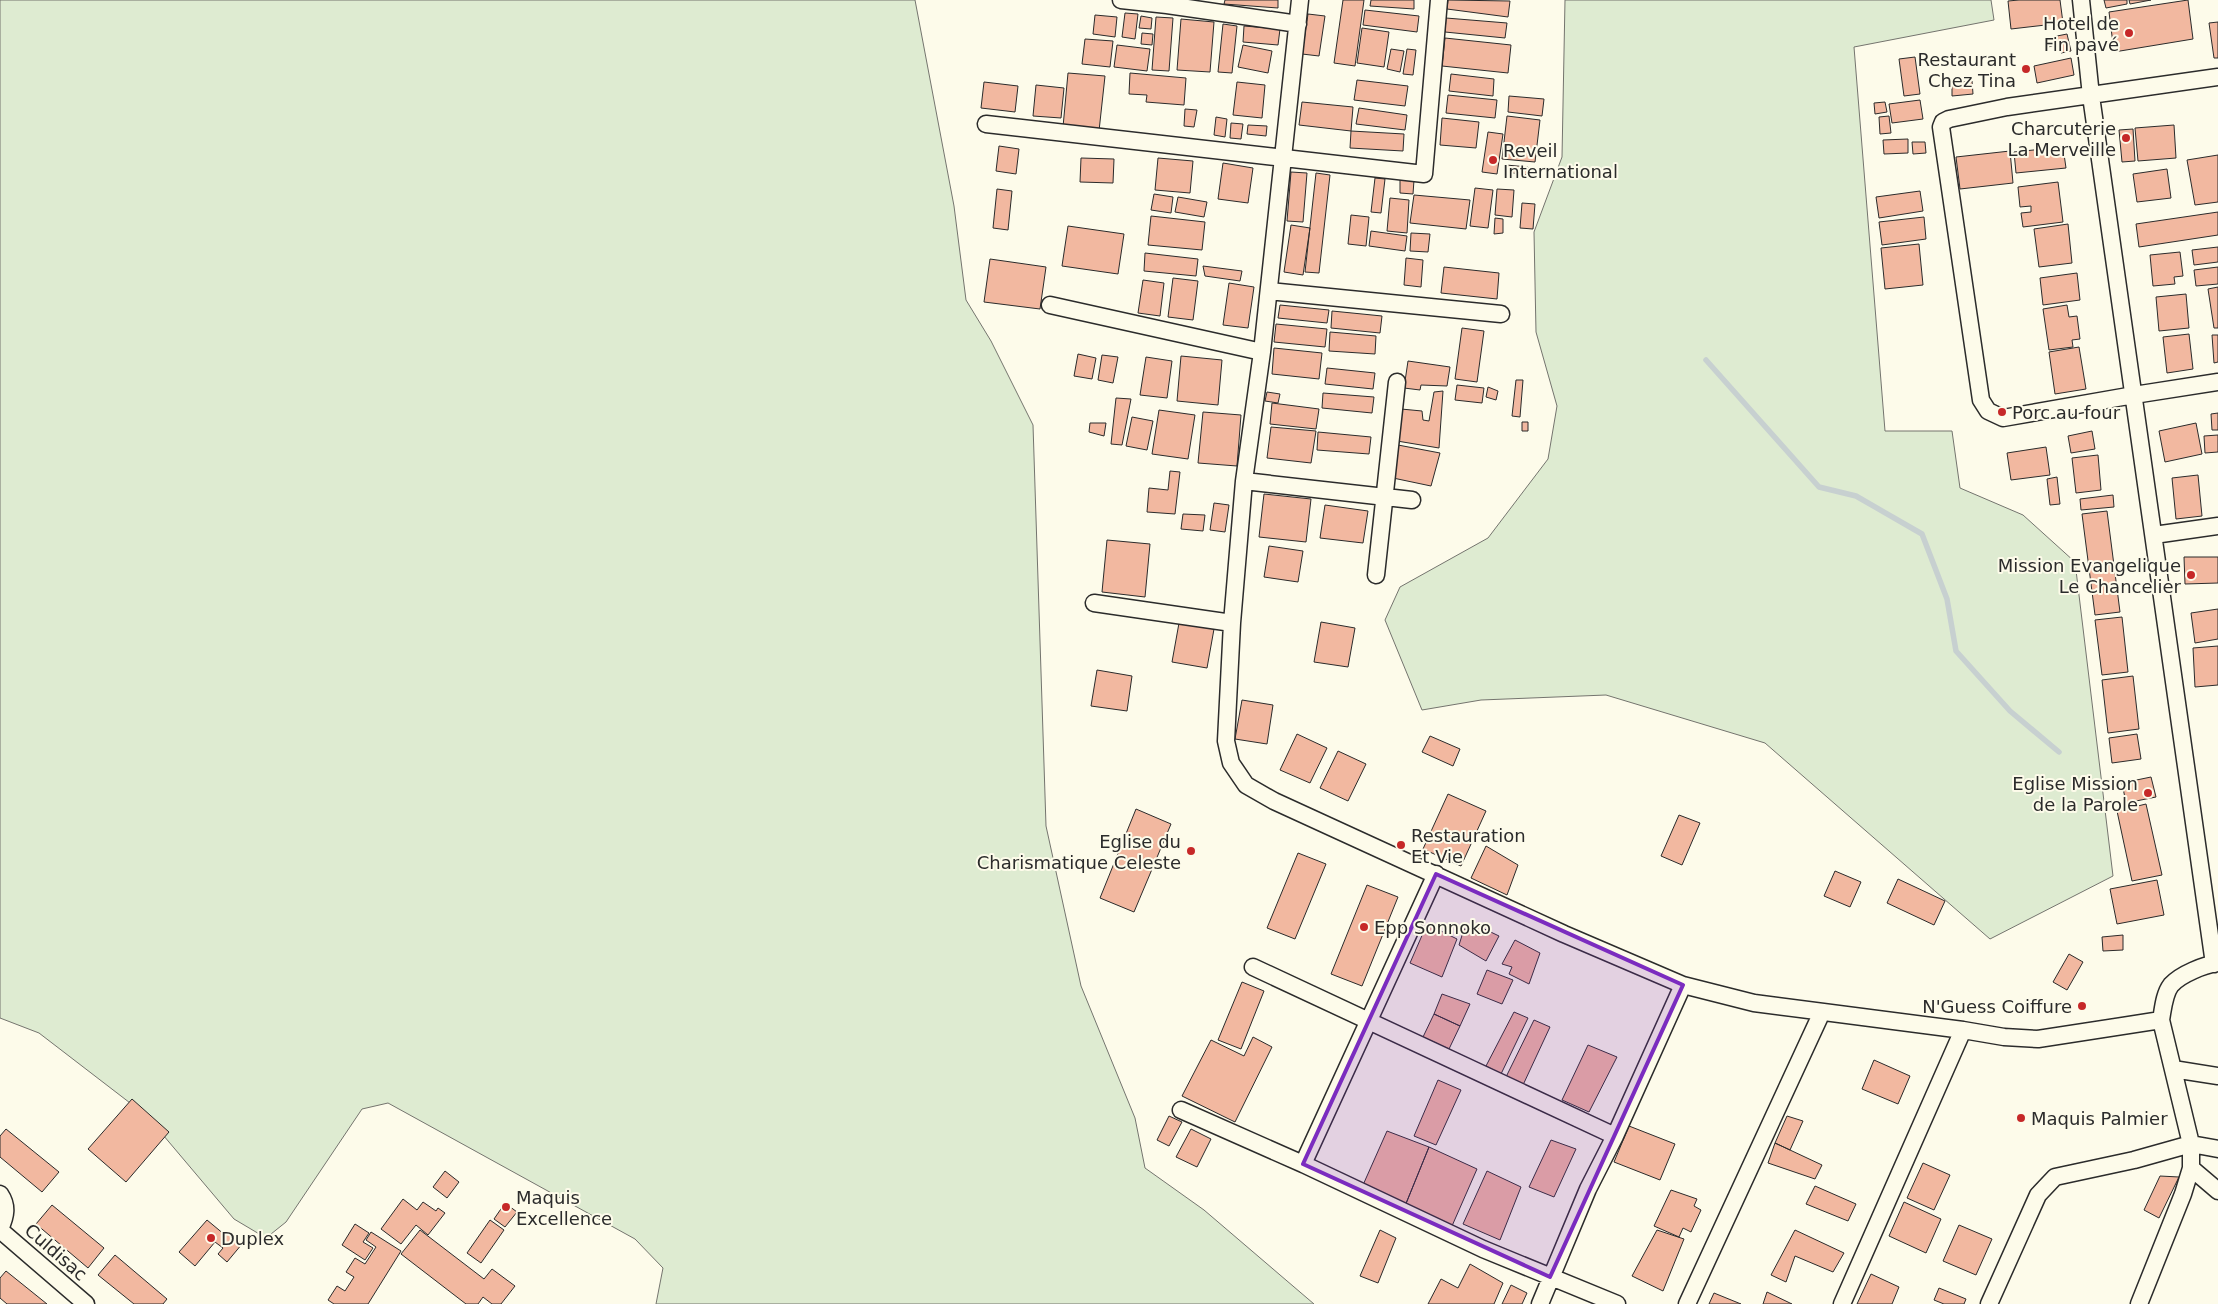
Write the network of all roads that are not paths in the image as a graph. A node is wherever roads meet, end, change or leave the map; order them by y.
1 (1121, 0) edge
2 (1300, 0) edge
3 (1438, 0) edge
4 (2080, 0) edge
5 (1167, 2) edge
6 (1298, 24) junction
7 (2218, 77) edge
8 (2092, 96) junction
9 (986, 124) dead end
10 (1282, 156) junction
11 (1269, 291) junction
12 (1050, 305) dead end
13 (1500, 314) dead end
14 (1262, 352) junction
15 (1397, 382) dead end
16 (2218, 382) edge
17 (2134, 395) junction
18 (1244, 481) junction
19 (1385, 496) junction
20 (1412, 500) dead end
21 (2218, 526) edge
22 (2154, 535) junction
23 (1376, 575) dead end
24 (1094, 603) dead end
25 (1232, 623) junction
26 (1436, 874) junction
27 (2216, 964) edge
28 (1253, 967) dead end
29 (1683, 985) junction
30 (1822, 1012) junction
31 (2161, 1020) junction
32 (1369, 1021) junction
33 (1963, 1030) junction
34 (2173, 1069) junction
35 (2218, 1076) edge
36 (1181, 1110) dead end
37 (1615, 1136) junction
38 (2191, 1144) junction
39 (2218, 1149) edge
40 (1303, 1164) junction
41 (2192, 1168) junction
42 (2218, 1191) edge
43 (0, 1194) edge
44 (0, 1229) edge
45 (1550, 1277) junction
46 (86, 1304) edge
47 (1540, 1304) edge
48 (1616, 1304) edge
49 (1687, 1304) edge
50 (1842, 1304) edge
51 (1989, 1304) edge
52 (2139, 1304) edge

1 - 5 street
2 - 6 street
3 - 10 street
4 - 8 street
5 - 6 street
6 - 10 street
7 - 8 street
8 - 17 street
8 - 17 street
9 - 10 street
10 - 11 street
11 - 13 street
11 - 14 street
12 - 14 street
14 - 18 street
15 - 19 street
16 - 17 street
17 - 22 street
18 - 19 street
18 - 25 street
19 - 20 street
19 - 23 street
21 - 22 street
22 - 27 street
24 - 25 street
25 - 26 street
26 - 29 street
26 - 32 street
27 - 31 street
28 - 32 street
29 - 30 street
29 - 37 street
30 - 33 street
30 - 49 street
31 - 33 street
31 - 34 street
32 - 37 street
32 - 40 street
33 - 50 street
34 - 35 street
34 - 38 street
36 - 40 street
37 - 45 street
38 - 39 street
38 - 41 street
38 - 51 street
40 - 45 street
41 - 42 street
41 - 52 street
43 - 44 street, Culdisac
44 - 46 street, Culdisac
45 - 47 street
45 - 48 street

